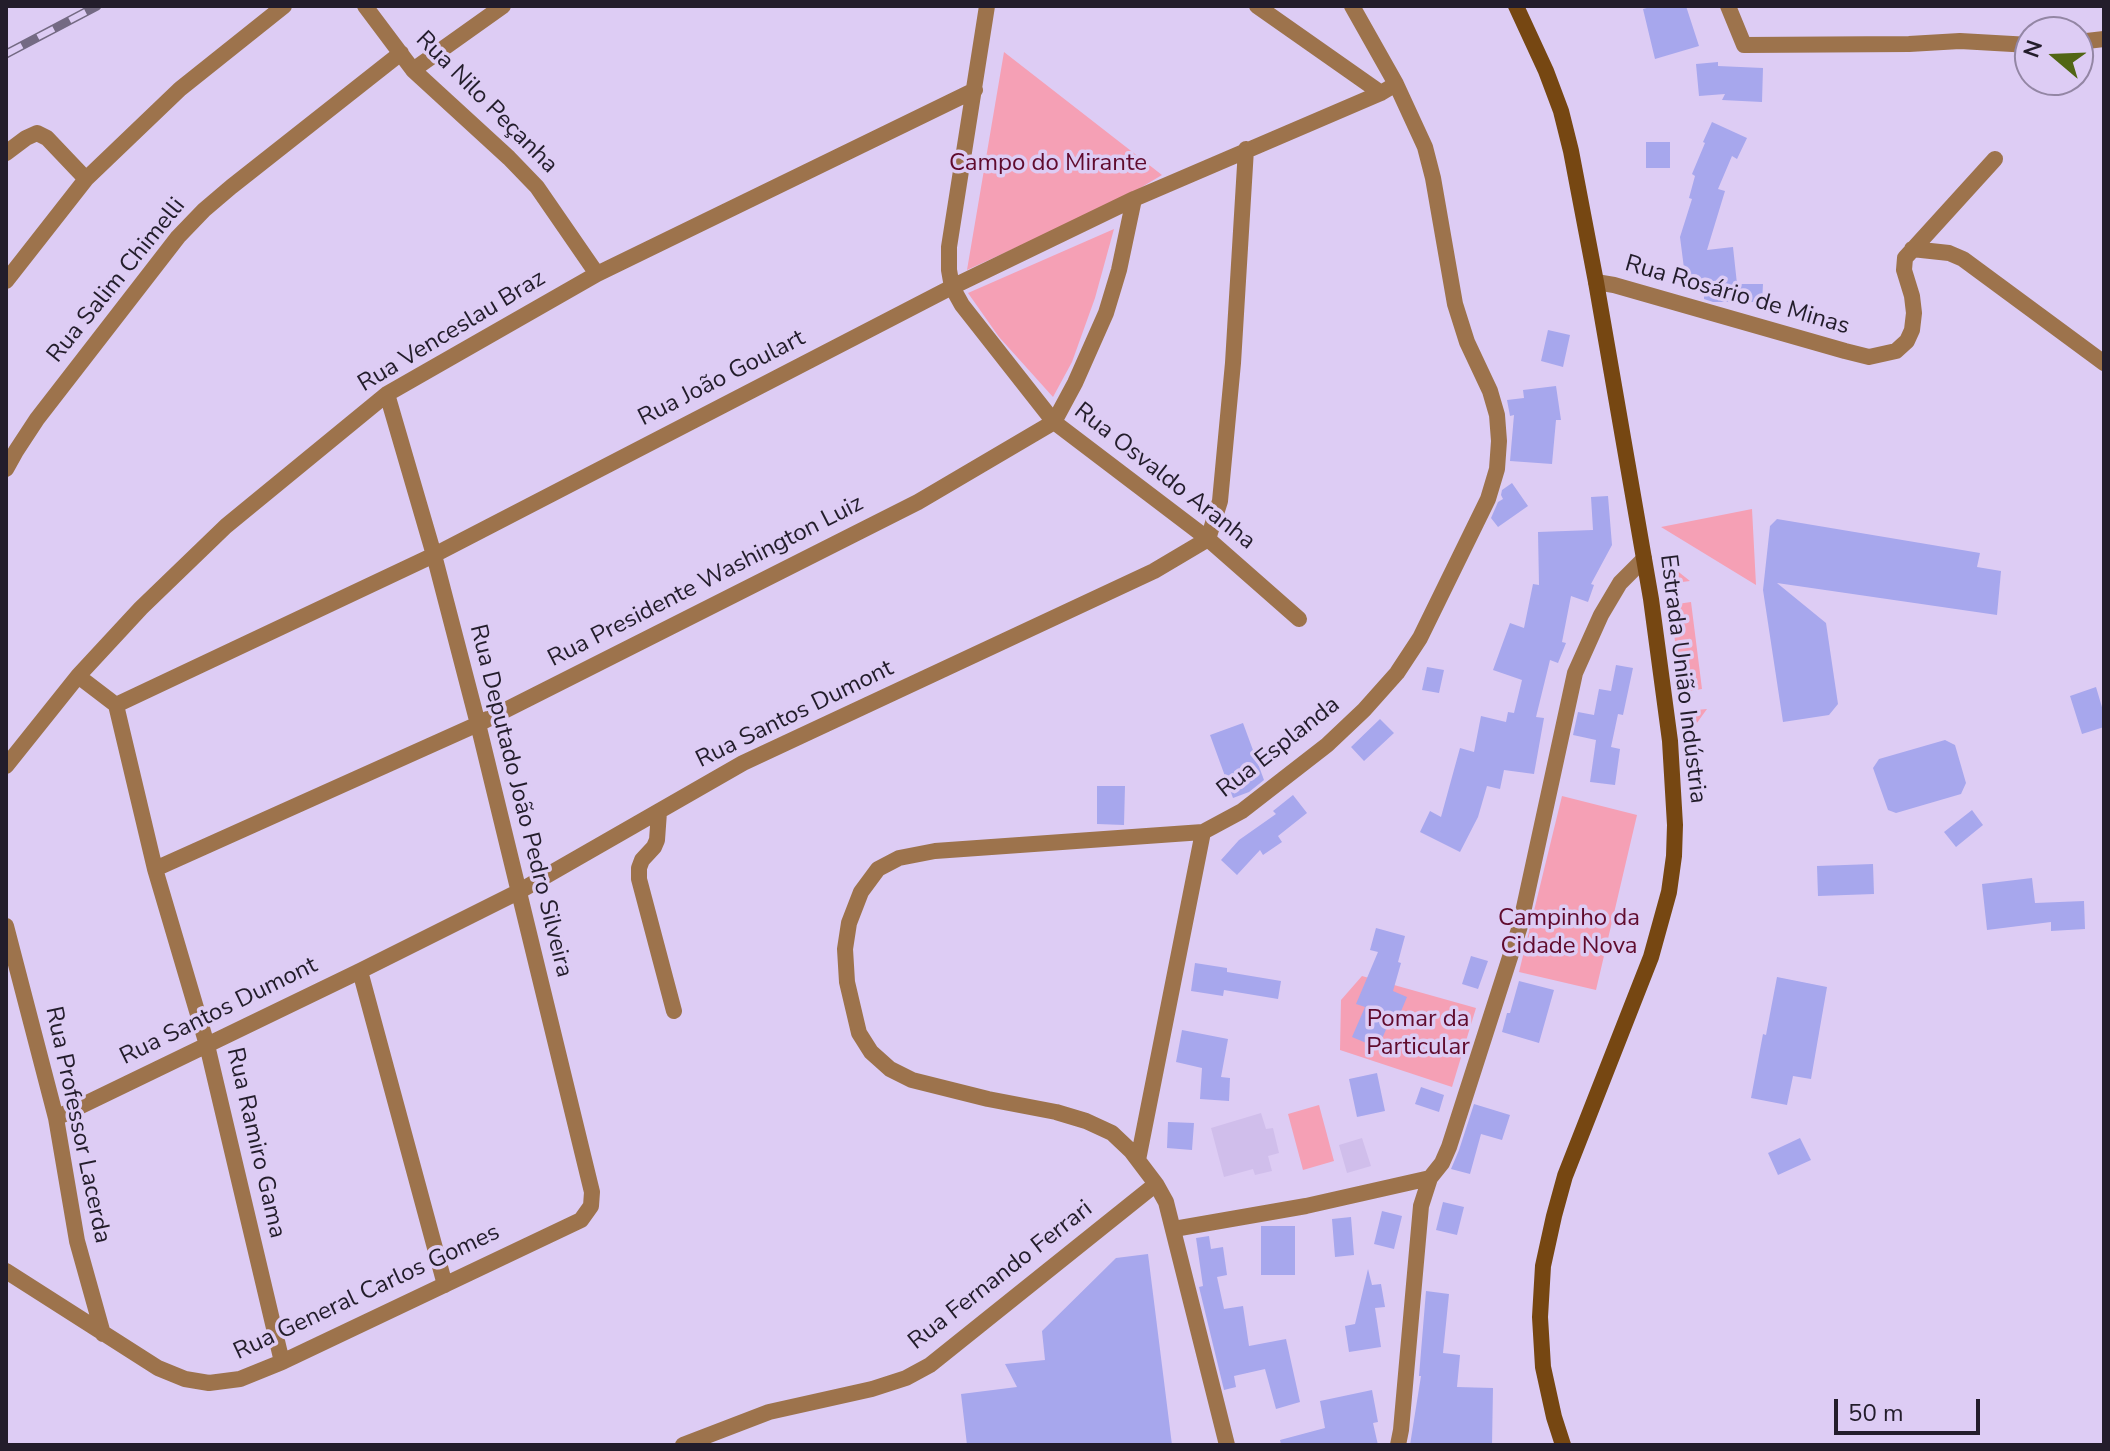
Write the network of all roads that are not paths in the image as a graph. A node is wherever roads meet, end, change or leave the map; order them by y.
1 (284, 6) edge
2 (365, 6) edge
3 (503, 6) edge
4 (987, 6) edge
5 (1257, 6) edge
6 (1352, 6) edge
7 (1516, 6) edge
8 (1728, 6) edge
9 (2014, 44) edge
10 (401, 53) junction
11 (413, 70) junction
12 (1389, 89) junction
13 (975, 90) junction
14 (1246, 149) junction
15 (6, 153) edge
16 (1995, 159) dead end
17 (86, 179) junction
18 (1134, 199) junction
19 (1912, 249) junction
20 (597, 274) junction
21 (6, 281) edge
22 (1596, 282) junction
23 (952, 287) junction
24 (2104, 363) edge
25 (387, 394) junction
26 (1054, 422) junction
27 (6, 469) edge
28 (1208, 539) junction
29 (434, 555) junction
30 (1644, 559) junction
31 (1299, 619) dead end
32 (78, 676) junction
33 (116, 705) junction
34 (478, 724) junction
35 (6, 766) edge
36 (659, 812) junction
37 (1203, 832) junction
38 (155, 869) junction
39 (518, 892) junction
40 (6, 926) edge
41 (360, 971) junction
42 (674, 1011) dead end
43 (207, 1045) junction
44 (56, 1118) junction
45 (1138, 1160) junction
46 (1430, 1178) junction
47 (1156, 1184) junction
48 (581, 1220) joint
49 (1174, 1229) junction
50 (6, 1271) edge
51 (445, 1285) junction
52 (103, 1334) junction
53 (282, 1362) junction
54 (683, 1445) edge
55 (1227, 1445) edge
56 (1398, 1445) edge
57 (1563, 1445) edge

1 - 17 street
2 - 10 street, Rua Nilo Peçanha
3 - 11 street
4 - 13 street
5 - 12 street
6 - 12 street, Rua Esplanda
7 - 22 main road, Estrada União Indústria
8 - 9 street
10 - 11 street, Rua Nilo Peçanha
10 - 27 street, Rua Salim Chimelli
11 - 20 street, Rua Nilo Peçanha
12 - 14 street, Rua João Goulart
12 - 37 street, Rua Esplanda
13 - 20 street, Rua Venceslau Braz
13 - 23 street
14 - 18 street, Rua João Goulart
14 - 28 street
15 - 17 street
16 - 19 street
17 - 21 street
18 - 23 street, Rua João Goulart
18 - 26 street
19 - 22 street, Rua Rosário de Minas
19 - 24 street
20 - 25 street, Rua Venceslau Braz
22 - 30 main road, Estrada União Indústria
23 - 26 street, Rua Osvaldo Aranha
23 - 29 street, Rua João Goulart
25 - 29 street, Rua Deputado João Pedro Silveira
25 - 32 street, Rua Venceslau Braz
26 - 28 street, Rua Osvaldo Aranha
26 - 34 street, Rua Presidente Washington Luiz
28 - 31 street, Rua Osvaldo Aranha
28 - 36 street, Rua Santos Dumont
29 - 33 street, Rua João Goulart
29 - 34 street, Rua Deputado João Pedro Silveira
30 - 46 street
30 - 57 main road, Estrada União Indústria
32 - 33 street
32 - 35 street, Rua Venceslau Braz
33 - 38 street, Rua Ramiro Gama
34 - 38 street, Rua Presidente Washington Luiz
34 - 39 street, Rua Deputado João Pedro Silveira
36 - 39 street, Rua Santos Dumont
36 - 42 street
37 - 45 street
37 - 45 street, Rua Esplanda
38 - 43 street, Rua Ramiro Gama
39 - 41 street, Rua Santos Dumont
39 - 48 street, Rua Deputado João Pedro Silveira
40 - 44 street, Rua Professor Lacerda
41 - 43 street, Rua Santos Dumont
41 - 51 street
43 - 44 street, Rua Santos Dumont
43 - 53 street, Rua Ramiro Gama
44 - 52 street, Rua Professor Lacerda
45 - 47 street, Rua Esplanda
46 - 49 street
46 - 56 street
47 - 49 street, Rua Esplanda
47 - 54 street, Rua Fernando Ferrari
48 - 51 street, Rua General Carlos Gomes
49 - 55 street, Rua Esplanda
50 - 52 street, Rua General Carlos Gomes
51 - 53 street, Rua General Carlos Gomes
52 - 53 street, Rua General Carlos Gomes

